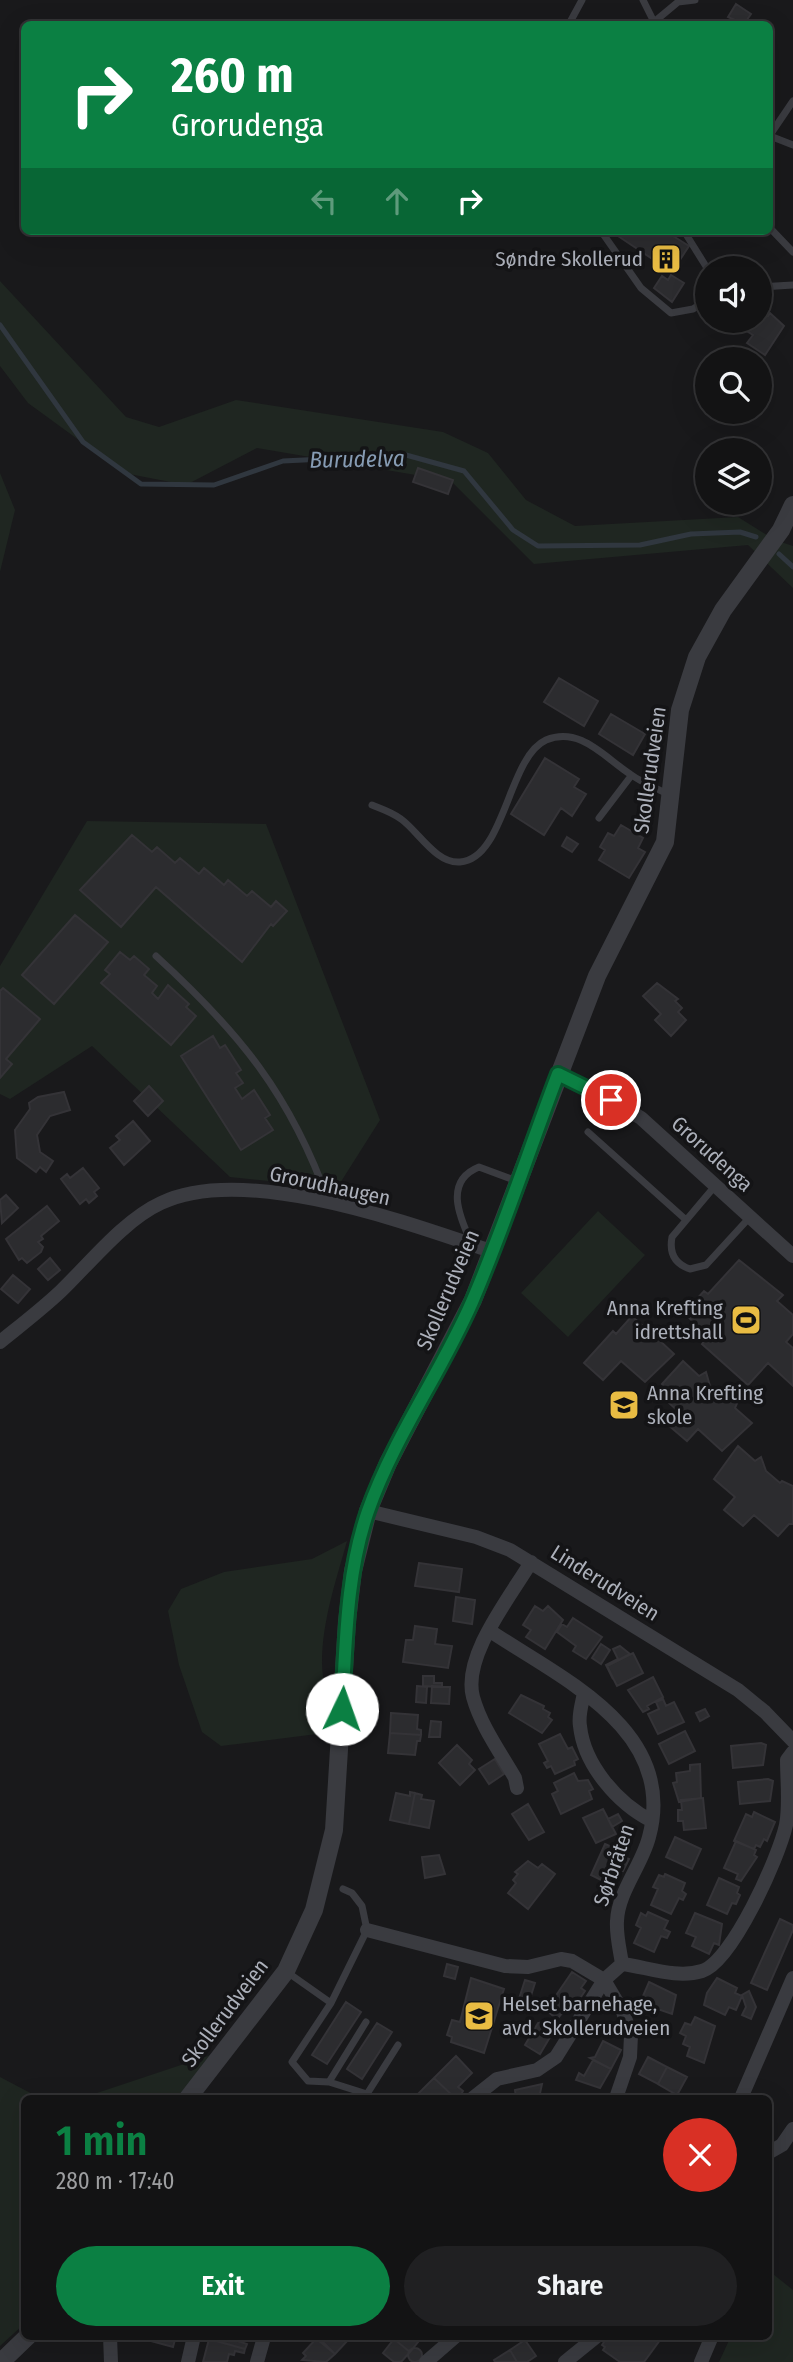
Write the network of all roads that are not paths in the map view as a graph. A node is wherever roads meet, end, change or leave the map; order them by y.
1 (582, 0) edge
2 (643, 0) edge
3 (695, 0) edge
4 (571, 21) edge
5 (653, 21) edge
6 (656, 21) edge
7 (793, 101) edge
8 (773, 131) edge
9 (773, 137) edge
10 (793, 145) edge
11 (773, 231) edge
12 (604, 235) edge
13 (686, 235) edge
14 (793, 252) edge
15 (700, 256) edge
16 (793, 285) edge
17 (772, 286) edge
18 (695, 308) edge
19 (793, 505) edge
20 (631, 776) junction
21 (671, 796) junction
22 (372, 805) dead end
23 (598, 818) dead end
24 (156, 956) dead end
25 (558, 1074) junction
26 (588, 1132) dead end
27 (517, 1181) junction
28 (716, 1186) junction
29 (329, 1204) junction
30 (750, 1217) junction
31 (685, 1219) junction
32 (473, 1245) junction
33 (491, 1251) junction
34 (793, 1256) edge
35 (0, 1342) edge
36 (368, 1511) junction
37 (531, 1562) junction
38 (490, 1631) junction
39 (584, 1693) junction
40 (793, 1741) edge
41 (793, 1752) edge
42 (517, 1788) dead end
43 (652, 1821) junction
44 (343, 1889) dead end
45 (367, 1930) junction
46 (622, 1964) junction
47 (286, 1971) junction
48 (793, 1978) edge
49 (604, 1980) junction
50 (331, 2003) junction
51 (366, 2022) dead end
52 (398, 2045) dead end
53 (329, 2082) junction
54 (190, 2095) edge
55 (366, 2095) edge
56 (370, 2095) edge
57 (478, 2095) edge
58 (618, 2095) edge
59 (742, 2095) edge
60 (793, 2129) edge
61 (772, 2151) edge
62 (24, 2340) edge
63 (110, 2340) edge
64 (193, 2340) edge
65 (263, 2340) edge
66 (451, 2340) edge
67 (592, 2340) edge
68 (710, 2340) edge
69 (1, 2362) edge
70 (111, 2362) edge
71 (188, 2362) edge
72 (257, 2362) edge
73 (426, 2362) edge
74 (565, 2362) edge
75 (701, 2362) edge

1 - 4 lane
2 - 5 lane
3 - 6 lane
7 - 8 lane
9 - 10 lane
11 - 14 lane
12 - 18 lane
13 - 15 lane
16 - 17 lane
19 - 21 street, Skollerudveien
20 - 21 lane
20 - 22 lane
20 - 23 lane
21 - 25 street, Skollerudveien
24 - 29 lane
25 - 27 street, Skollerudveien
25 - 28 street, Grorudenga
26 - 31 lane
27 - 32 lane
27 - 33 street, Skollerudveien
28 - 30 street, Grorudenga
28 - 31 lane
29 - 32 street, Grorudhaugen
29 - 35 street, Grorudhaugen
30 - 31 lane
30 - 34 street, Grorudenga
32 - 33 street, Grorudhaugen
33 - 36 street, Skollerudveien
36 - 37 street, Linderudveien
36 - 47 street, Skollerudveien
37 - 38 street
37 - 40 street, Linderudveien
38 - 39 street, Sørbråten
38 - 42 street
39 - 43 street, Sørbråten
39 - 43 street, Sørbråten
41 - 46 street
43 - 46 street, Sørbråten
44 - 45 lane
45 - 49 street
45 - 50 lane
46 - 49 street
47 - 50 lane
47 - 54 street, Skollerudveien
48 - 59 street
49 - 57 street
49 - 58 street
50 - 53 lane
51 - 53 lane
52 - 56 lane
53 - 55 lane
60 - 61 street
62 - 69 street
63 - 70 street
64 - 71 street
65 - 72 street
66 - 73 street
67 - 74 street
68 - 75 street

